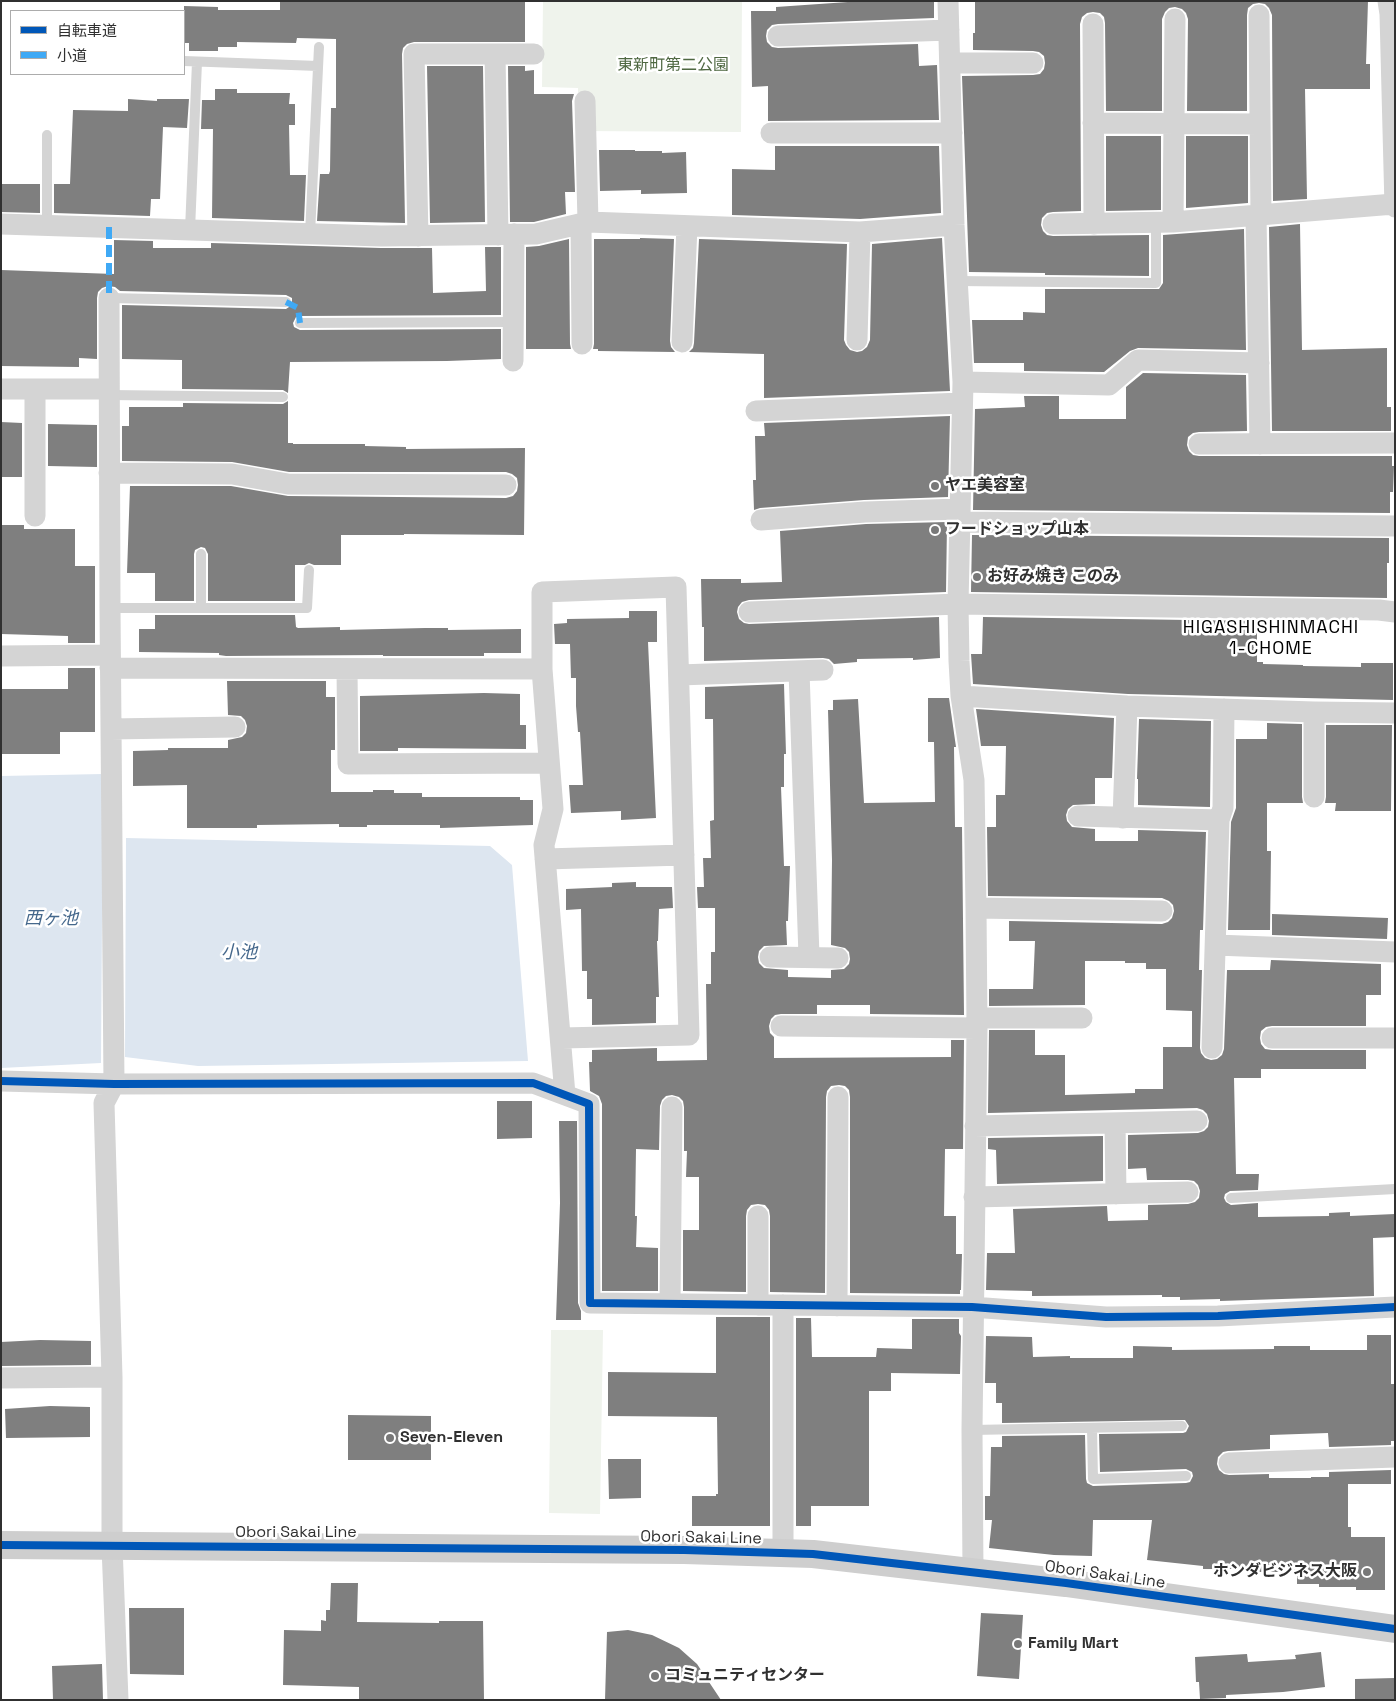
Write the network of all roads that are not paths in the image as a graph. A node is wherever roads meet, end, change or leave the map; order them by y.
1 (948, 1) edge
2 (1388, 1) edge
3 (1259, 15) dead end
4 (1175, 19) dead end
5 (1093, 24) dead end
6 (949, 30) junction
7 (778, 36) dead end
8 (319, 47) dead end
9 (495, 54) junction
10 (534, 54) dead end
11 (185, 61) edge
12 (196, 62) junction
13 (950, 63) junction
14 (1034, 63) dead end
15 (318, 66) junction
16 (585, 100) dead end
17 (1093, 123) junction
18 (1174, 124) junction
19 (1260, 124) junction
20 (772, 133) dead end
21 (952, 133) junction
22 (47, 135) dead end
23 (1394, 204) edge
24 (1395, 208) edge
25 (1259, 216) junction
26 (584, 223) junction
27 (1165, 223) junction
28 (1, 224) edge
29 (1053, 224) dead end
30 (1094, 224) junction
31 (47, 225) junction
32 (954, 225) junction
33 (686, 226) junction
34 (190, 230) junction
35 (860, 232) junction
36 (310, 234) junction
37 (506, 234) junction
38 (418, 236) junction
39 (957, 280) junction
40 (110, 298) joint
41 (286, 302) dead end
42 (514, 322) junction
43 (300, 323) dead end
44 (857, 340) dead end
45 (682, 342) dead end
46 (582, 344) dead end
47 (513, 361) dead end
48 (1259, 363) junction
49 (963, 382) junction
50 (1, 389) edge
51 (35, 389) junction
52 (109, 392) junction
53 (283, 397) dead end
54 (962, 403) junction
55 (756, 411) dead end
56 (1395, 443) edge
57 (1199, 444) dead end
58 (1260, 444) junction
59 (110, 473) junction
60 (506, 485) dead end
61 (960, 515) junction
62 (35, 516) dead end
63 (761, 520) dead end
64 (1395, 526) edge
65 (201, 554) dead end
66 (309, 570) dead end
67 (958, 604) junction
68 (110, 608) junction
69 (201, 608) junction
70 (749, 612) dead end
71 (1395, 612) edge
72 (1, 656) edge
73 (110, 662) junction
74 (347, 669) junction
75 (542, 669) junction
76 (823, 670) dead end
77 (799, 671) junction
78 (679, 675) junction
79 (961, 696) junction
80 (1127, 706) junction
81 (1224, 709) junction
82 (1314, 712) junction
83 (1395, 713) edge
84 (235, 728) dead end
85 (111, 729) junction
86 (549, 763) junction
87 (1314, 797) dead end
88 (1078, 816) dead end
89 (1124, 818) junction
90 (1219, 820) junction
91 (684, 856) junction
92 (545, 859) junction
93 (976, 908) junction
94 (1162, 911) dead end
95 (1216, 946) junction
96 (1395, 952) edge
97 (809, 956) junction
98 (770, 957) dead end
99 (838, 958) dead end
100 (1082, 1018) dead end
101 (977, 1023) junction
102 (781, 1026) dead end
103 (562, 1038) junction
104 (1272, 1038) dead end
105 (1395, 1038) edge
106 (1212, 1048) dead end
107 (1, 1081) edge
108 (114, 1084) junction
109 (566, 1095) junction
110 (838, 1097) dead end
111 (672, 1107) dead end
112 (1197, 1121) dead end
113 (1116, 1123) junction
114 (975, 1126) junction
115 (1395, 1190) edge
116 (1188, 1192) dead end
117 (1116, 1194) junction
118 (974, 1197) junction
119 (1232, 1198) dead end
120 (758, 1216) dead end
121 (670, 1304) junction
122 (758, 1305) junction
123 (783, 1305) junction
124 (836, 1306) junction
125 (972, 1307) junction
126 (1395, 1308) edge
127 (112, 1377) junction
128 (1, 1378) edge
129 (1182, 1426) dead end
130 (1092, 1428) junction
131 (972, 1430) junction
132 (1395, 1457) edge
133 (1229, 1463) dead end
134 (1186, 1476) dead end
135 (1, 1545) edge
136 (112, 1546) junction
137 (783, 1553) junction
138 (973, 1573) junction
139 (1395, 1629) edge
140 (118, 1700) edge

1 - 6 street
2 - 23 street
3 - 19 street
4 - 18 street
5 - 17 street
6 - 7 street
6 - 13 street
8 - 15 lane
9 - 10 street
9 - 37 street
9 - 38 street
11 - 12 lane
12 - 15 lane
12 - 34 lane
13 - 14 street
13 - 21 street
15 - 36 lane
16 - 26 street
17 - 18 street
17 - 30 street
18 - 19 street
18 - 27 street
19 - 25 street
20 - 21 street
21 - 32 street
22 - 31 lane
23 - 24 street
23 - 25 street
25 - 27 street
25 - 48 street
26 - 33 street
26 - 37 street
26 - 46 street
27 - 30 street
27 - 39 lane
28 - 31 street
29 - 30 street
31 - 34 street
32 - 35 street
32 - 39 street
33 - 35 street
33 - 45 street
34 - 36 street
35 - 44 street
36 - 38 street
37 - 38 street
37 - 42 street
39 - 49 street
40 - 41 lane
40 - 52 street
42 - 43 lane
42 - 47 street
48 - 49 street
48 - 58 street
49 - 54 street
50 - 51 street
51 - 52 street
51 - 62 street
52 - 53 lane
52 - 59 street
54 - 55 street
54 - 61 street
56 - 58 street
57 - 58 street
59 - 60 street
59 - 68 street
61 - 63 street
61 - 64 street
61 - 67 street
65 - 69 lane
66 - 69 lane
67 - 70 street
67 - 71 street
67 - 79 street
68 - 69 lane
68 - 73 street
72 - 73 street
73 - 74 street
73 - 85 street
74 - 75 street
74 - 86 street
75 - 78 street
75 - 86 street
76 - 77 street
77 - 78 street
77 - 97 street
78 - 91 street
79 - 80 street
79 - 93 street
80 - 81 street
80 - 89 street
81 - 82 street
81 - 90 street
82 - 83 street
82 - 87 street
84 - 85 street
85 - 108 street
86 - 92 street
88 - 89 street
89 - 90 street
90 - 95 street
91 - 92 street
91 - 103 street
92 - 103 street
93 - 94 street
93 - 101 street
95 - 96 street
95 - 106 street
97 - 98 street
97 - 99 street
100 - 101 street
101 - 102 street
101 - 114 street
103 - 109 street
104 - 105 street
107 - 108 street
108 - 109 street
108 - 127 street
109 - 121 street
110 - 124 street
111 - 121 street
112 - 113 street
113 - 114 street
113 - 117 street
114 - 118 street
115 - 119 lane
116 - 117 street
117 - 118 street
118 - 125 street
120 - 122 street
121 - 122 street
122 - 123 street
123 - 124 street
123 - 137 street
124 - 125 street
125 - 126 street
125 - 131 street
127 - 128 street
127 - 136 street
129 - 130 lane
130 - 131 lane
130 - 134 lane
131 - 138 street
132 - 133 street
135 - 136 main road, Obori Sakai Line
136 - 137 main road, Obori Sakai Line
136 - 140 street
137 - 138 main road, Obori Sakai Line
138 - 139 main road, Obori Sakai Line

